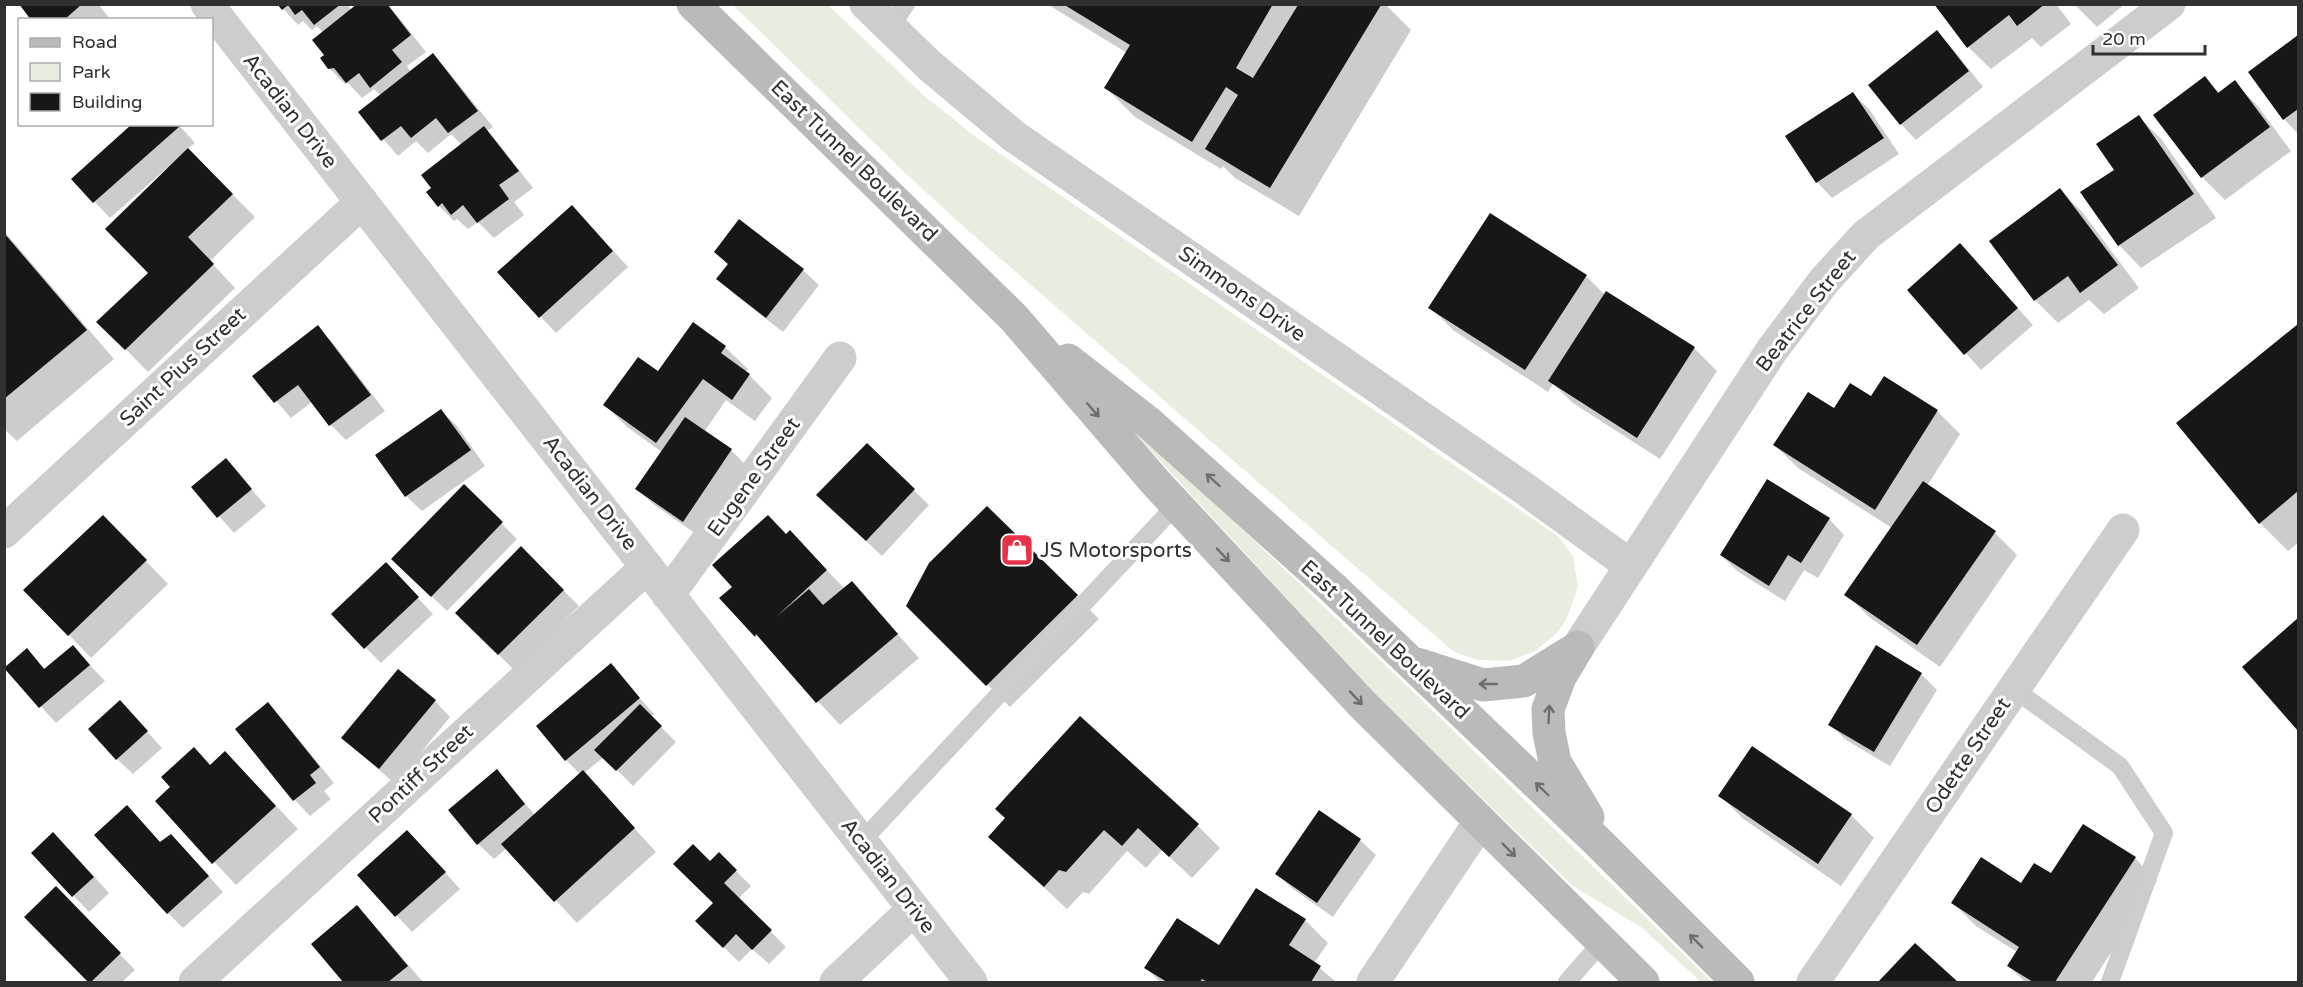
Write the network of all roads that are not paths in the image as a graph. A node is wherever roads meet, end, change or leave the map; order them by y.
1 (207, 4) edge
2 (693, 4) edge
3 (866, 4) edge
4 (2169, 4) edge
5 (898, 16) edge
6 (362, 202) junction
7 (1014, 318) junction
8 (840, 358) dead end
9 (1176, 505) junction
10 (2123, 530) dead end
11 (4, 532) edge
12 (1631, 566) junction
13 (647, 567) junction
14 (668, 595) junction
15 (1578, 647) junction
16 (1410, 662) junction
17 (2014, 689) junction
18 (1480, 822) junction
19 (861, 842) junction
20 (1600, 844) junction
21 (914, 909) junction
22 (1602, 942) junction
23 (195, 982) edge
24 (836, 982) edge
25 (971, 982) edge
26 (1373, 982) edge
27 (1567, 982) edge
28 (1643, 982) edge
29 (1737, 982) edge
30 (1813, 982) edge
31 (2110, 982) edge

1 - 6 street, Acadian Drive
2 - 7 main road, East Tunnel Boulevard
3 - 5 street, Simmons Drive
4 - 12 street, Beatrice Street
5 - 12 street, Simmons Drive
6 - 11 street, Saint Pius Street
6 - 13 street, Acadian Drive
7 -> 9 main road, East Tunnel Boulevard
16 -> 7 main road, East Tunnel Boulevard
8 - 14 street, Eugene Street
9 -> 18 main road, East Tunnel Boulevard
9 - 19 lane
10 - 17 street, Odette Street
12 - 15 street, Beatrice Street
13 - 14 street, Acadian Drive
13 - 23 street, Pontiff Street
14 - 19 street, Acadian Drive
15 -> 16 main road
20 -> 15 main road
20 -> 16 main road, East Tunnel Boulevard
17 - 30 street, Odette Street
17 - 31 lane
18 -> 22 main road, East Tunnel Boulevard
18 - 26 street
19 - 21 street, Acadian Drive
29 -> 20 main road, East Tunnel Boulevard
21 - 24 street
21 - 25 street, Acadian Drive
22 - 27 lane
22 - 28 main road, East Tunnel Boulevard

